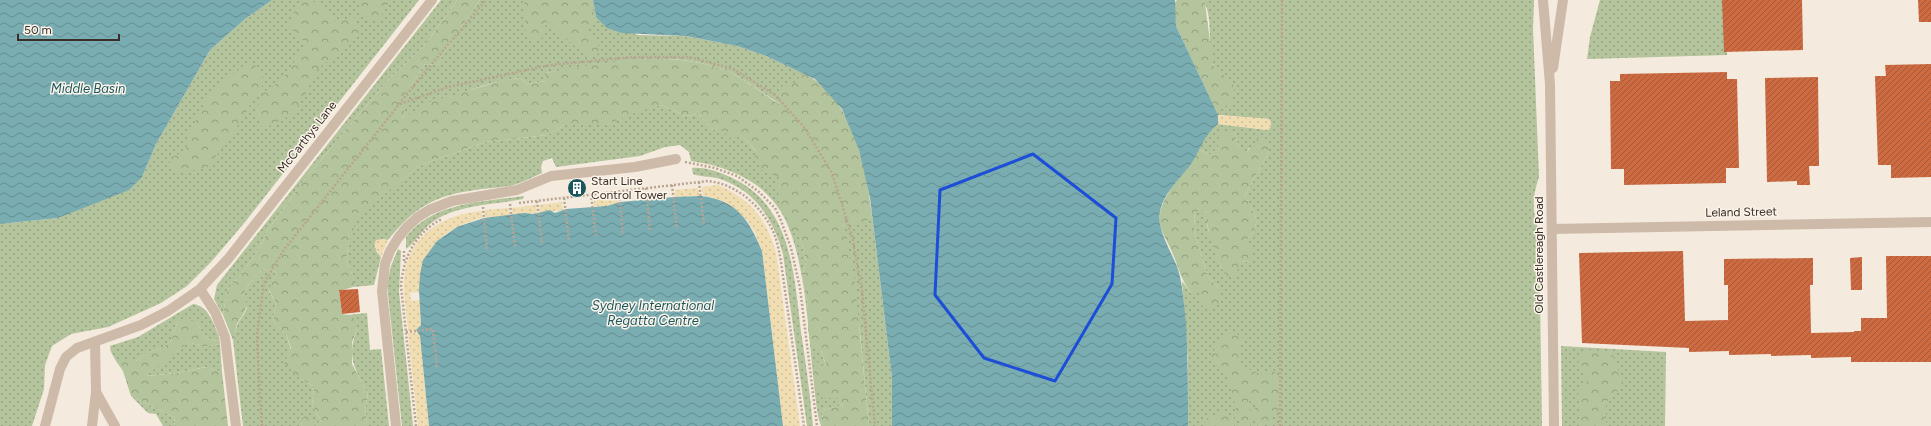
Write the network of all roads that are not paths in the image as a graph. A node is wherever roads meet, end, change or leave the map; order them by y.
1 (432, 0) edge
2 (1543, 0) edge
3 (1563, 0) edge
4 (1550, 84) junction
5 (676, 159) road end
6 (1931, 222) edge
7 (1552, 229) junction
8 (200, 289) junction
9 (95, 342) junction
10 (96, 392) junction
11 (45, 426) edge
12 (92, 426) edge
13 (115, 426) edge
14 (236, 426) edge
15 (396, 426) edge
16 (1554, 426) edge

1 - 8 street, McCarthys Lane
2 - 4 street, Old Castlereagh Road
3 - 4 street, Old Castlereagh Road
4 - 7 street, Old Castlereagh Road
5 - 15 street
6 - 7 street, Leland Street
7 - 16 street, Old Castlereagh Road
8 - 9 street, McCarthys Lane
8 - 14 street
9 - 10 street
9 - 11 street, McCarthys Lane
10 - 12 street
10 - 13 street

